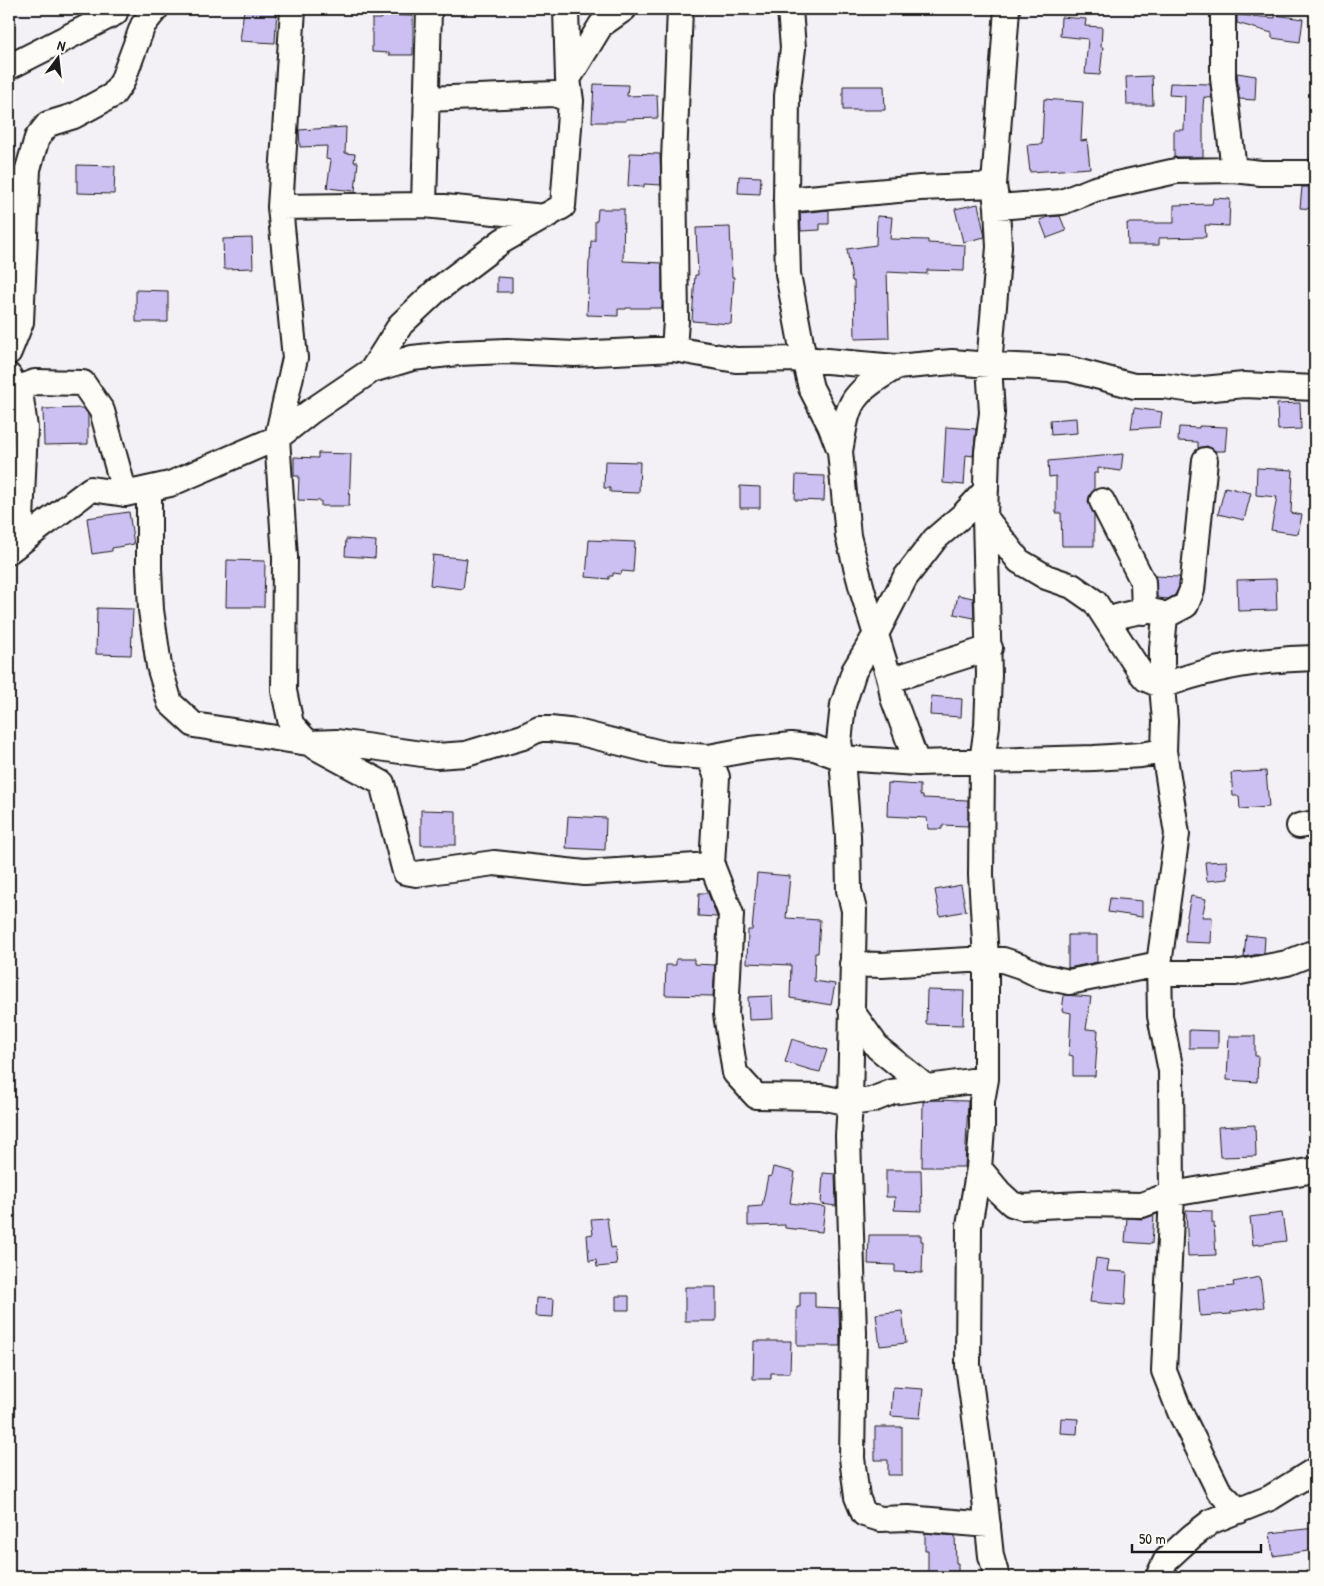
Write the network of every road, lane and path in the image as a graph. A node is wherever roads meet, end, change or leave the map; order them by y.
1 (90, 9) edge
2 (149, 9) edge
3 (156, 9) edge
4 (293, 9) edge
5 (429, 9) edge
6 (566, 9) edge
7 (624, 9) edge
8 (680, 9) edge
9 (790, 9) edge
10 (1007, 9) edge
11 (1223, 9) edge
12 (115, 13) junction
13 (9, 67) edge
14 (569, 90) junction
15 (426, 99) junction
16 (1234, 170) junction
17 (1315, 173) edge
18 (996, 196) junction
19 (786, 200) junction
20 (424, 205) junction
21 (280, 207) junction
22 (545, 217) junction
23 (674, 349) junction
24 (9, 352) edge
25 (804, 359) junction
26 (989, 365) junction
27 (896, 367) junction
28 (372, 370) junction
29 (12, 382) edge
30 (1315, 388) edge
31 (277, 438) junction
32 (840, 451) junction
33 (1205, 460) dead end
34 (149, 489) junction
35 (986, 490) junction
36 (125, 494) junction
37 (1102, 501) dead end
38 (985, 517) junction
39 (14, 547) edge
40 (1154, 614) junction
41 (1108, 620) junction
42 (875, 636) junction
43 (990, 648) junction
44 (1315, 658) edge
45 (890, 680) junction
46 (1162, 686) junction
47 (308, 743) junction
48 (1164, 751) junction
49 (709, 757) junction
50 (842, 758) junction
51 (982, 762) junction
52 (917, 763) junction
53 (712, 865) junction
54 (1315, 952) edge
55 (986, 959) junction
56 (852, 964) junction
57 (1160, 969) junction
58 (851, 1010) junction
59 (986, 1079) junction
60 (926, 1087) junction
61 (850, 1103) junction
62 (979, 1168) junction
63 (1315, 1170) edge
64 (1172, 1194) junction
65 (1315, 1470) edge
66 (1239, 1511) junction
67 (988, 1525) junction
68 (1162, 1569) edge
69 (997, 1577) edge
70 (1145, 1577) edge

1 - 12 street
2 - 12 street
3 - 24 street
4 - 21 street
5 - 15 street
6 - 14 street
7 - 14 street
8 - 23 street
9 - 19 street
10 - 18 street
11 - 16 street
12 - 13 street
14 - 15 street
14 - 22 street
15 - 20 street
16 - 17 street
16 - 18 street
18 - 19 street
18 - 26 street
19 - 25 street
20 - 21 street
20 - 22 street
21 - 31 street
22 - 28 street
23 - 25 street
23 - 28 street
25 - 27 street
25 - 32 street
26 - 27 street
26 - 30 street
26 - 35 street
27 - 32 street
28 - 31 street
29 - 36 street
29 - 39 street
31 - 34 street
31 - 47 street
32 - 42 street
33 - 40 street
34 - 36 street
34 - 47 street
35 - 38 street
35 - 42 street
36 - 39 street
37 - 40 street
38 - 41 street
38 - 43 street
40 - 41 street
40 - 46 street
41 - 46 street
42 - 45 street
42 - 50 street
43 - 45 street
43 - 51 street
44 - 46 street
45 - 52 street
46 - 48 street
47 - 49 street
47 - 53 street
48 - 51 street
48 - 57 street
49 - 50 street
49 - 53 street
50 - 52 street
50 - 56 street
51 - 52 street
51 - 55 street
53 - 61 street
54 - 57 street
55 - 56 street
55 - 57 street
55 - 59 street
56 - 58 street
57 - 64 street
58 - 60 street
58 - 61 street
59 - 60 street
59 - 62 street
60 - 61 street
61 - 67 street
62 - 64 street
62 - 67 street
63 - 64 street
64 - 66 street
65 - 66 street
66 - 68 street
67 - 69 street
68 - 70 street

